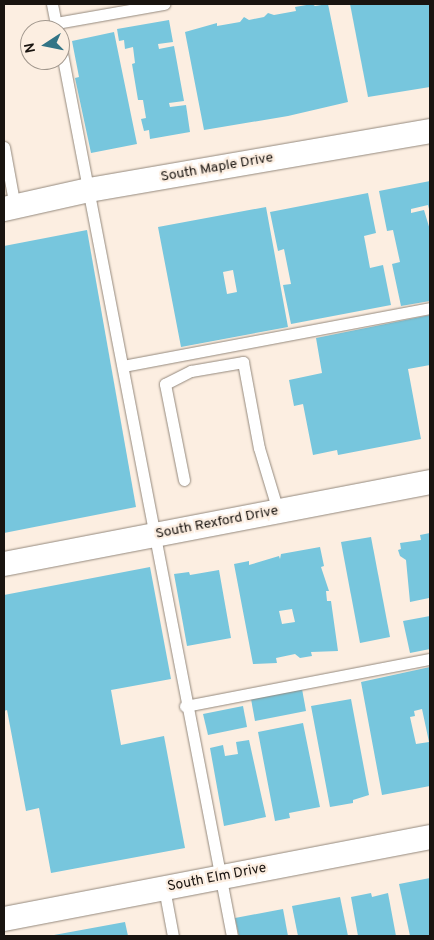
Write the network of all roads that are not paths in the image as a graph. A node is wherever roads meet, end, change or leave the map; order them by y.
1 (52, 4) edge
2 (164, 4) edge
3 (56, 20) edge
4 (70, 23) edge
5 (65, 70) edge
6 (430, 131) edge
7 (4, 147) edge
8 (89, 190) junction
9 (9, 208) edge
10 (430, 308) edge
11 (185, 354) junction
12 (123, 366) junction
13 (191, 371) junction
14 (184, 480) dead end
15 (430, 482) edge
16 (278, 511) junction
17 (153, 536) junction
18 (4, 564) edge
19 (430, 659) edge
20 (185, 706) junction
21 (430, 836) edge
22 (220, 878) junction
23 (164, 888) junction
24 (4, 919) edge
25 (174, 936) edge
26 (232, 936) edge

1 - 3 lane
2 - 4 lane
5 - 8 lane
6 - 8 street, South Maple Drive
7 - 9 lane
8 - 9 street, South Maple Drive
8 - 12 lane
10 - 11 lane
11 - 12 lane
11 - 13 lane
12 - 17 lane
13 - 14 lane
13 - 16 lane
15 - 16 street, South Rexford Drive
16 - 17 street, South Rexford Drive
17 - 18 street, South Rexford Drive
17 - 20 lane
19 - 20 lane
20 - 22 lane
21 - 22 street, South Elm Drive
22 - 23 street, South Elm Drive
22 - 26 lane
23 - 24 street, South Elm Drive
23 - 25 lane

